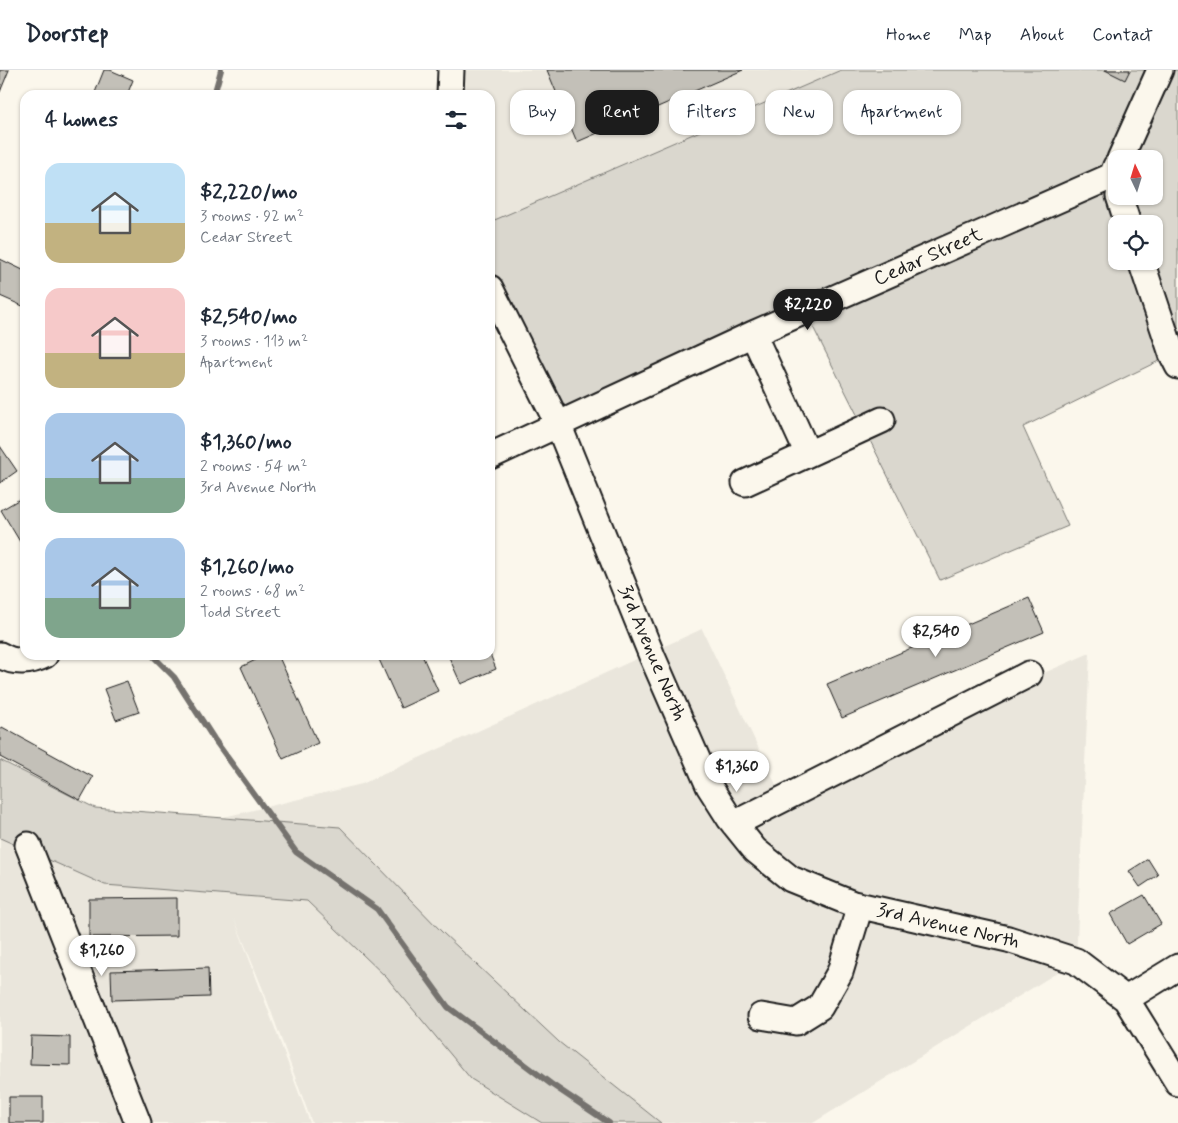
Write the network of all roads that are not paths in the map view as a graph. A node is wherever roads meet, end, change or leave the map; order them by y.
1 (451, 70) edge
2 (1160, 70) edge
3 (450, 90) edge
4 (1128, 150) edge
5 (1108, 181) edge
6 (1143, 270) edge
7 (495, 298) edge
8 (753, 334) junction
9 (1178, 366) edge
10 (882, 420) dead end
11 (558, 424) junction
12 (495, 454) edge
13 (808, 454) junction
14 (745, 483) dead end
15 (0, 655) edge
16 (34, 660) edge
17 (1029, 674) dead end
18 (734, 824) junction
19 (28, 845) dead end
20 (860, 906) junction
21 (1178, 967) edge
22 (1126, 999) junction
23 (761, 1016) dead end
24 (1178, 1083) edge
25 (138, 1123) edge

1 - 3 street
2 - 4 street
5 - 8 street, Cedar Street
6 - 9 street
7 - 11 street, 3rd Avenue North
8 - 11 street, Cedar Street
8 - 13 street
10 - 13 street
11 - 12 street, Cedar Street
11 - 18 street, 3rd Avenue North
13 - 14 street
15 - 16 street
17 - 18 street
18 - 20 street, 3rd Avenue North
19 - 25 street
20 - 22 street, 3rd Avenue North
20 - 23 street
21 - 22 street
22 - 24 street, 3rd Avenue North

